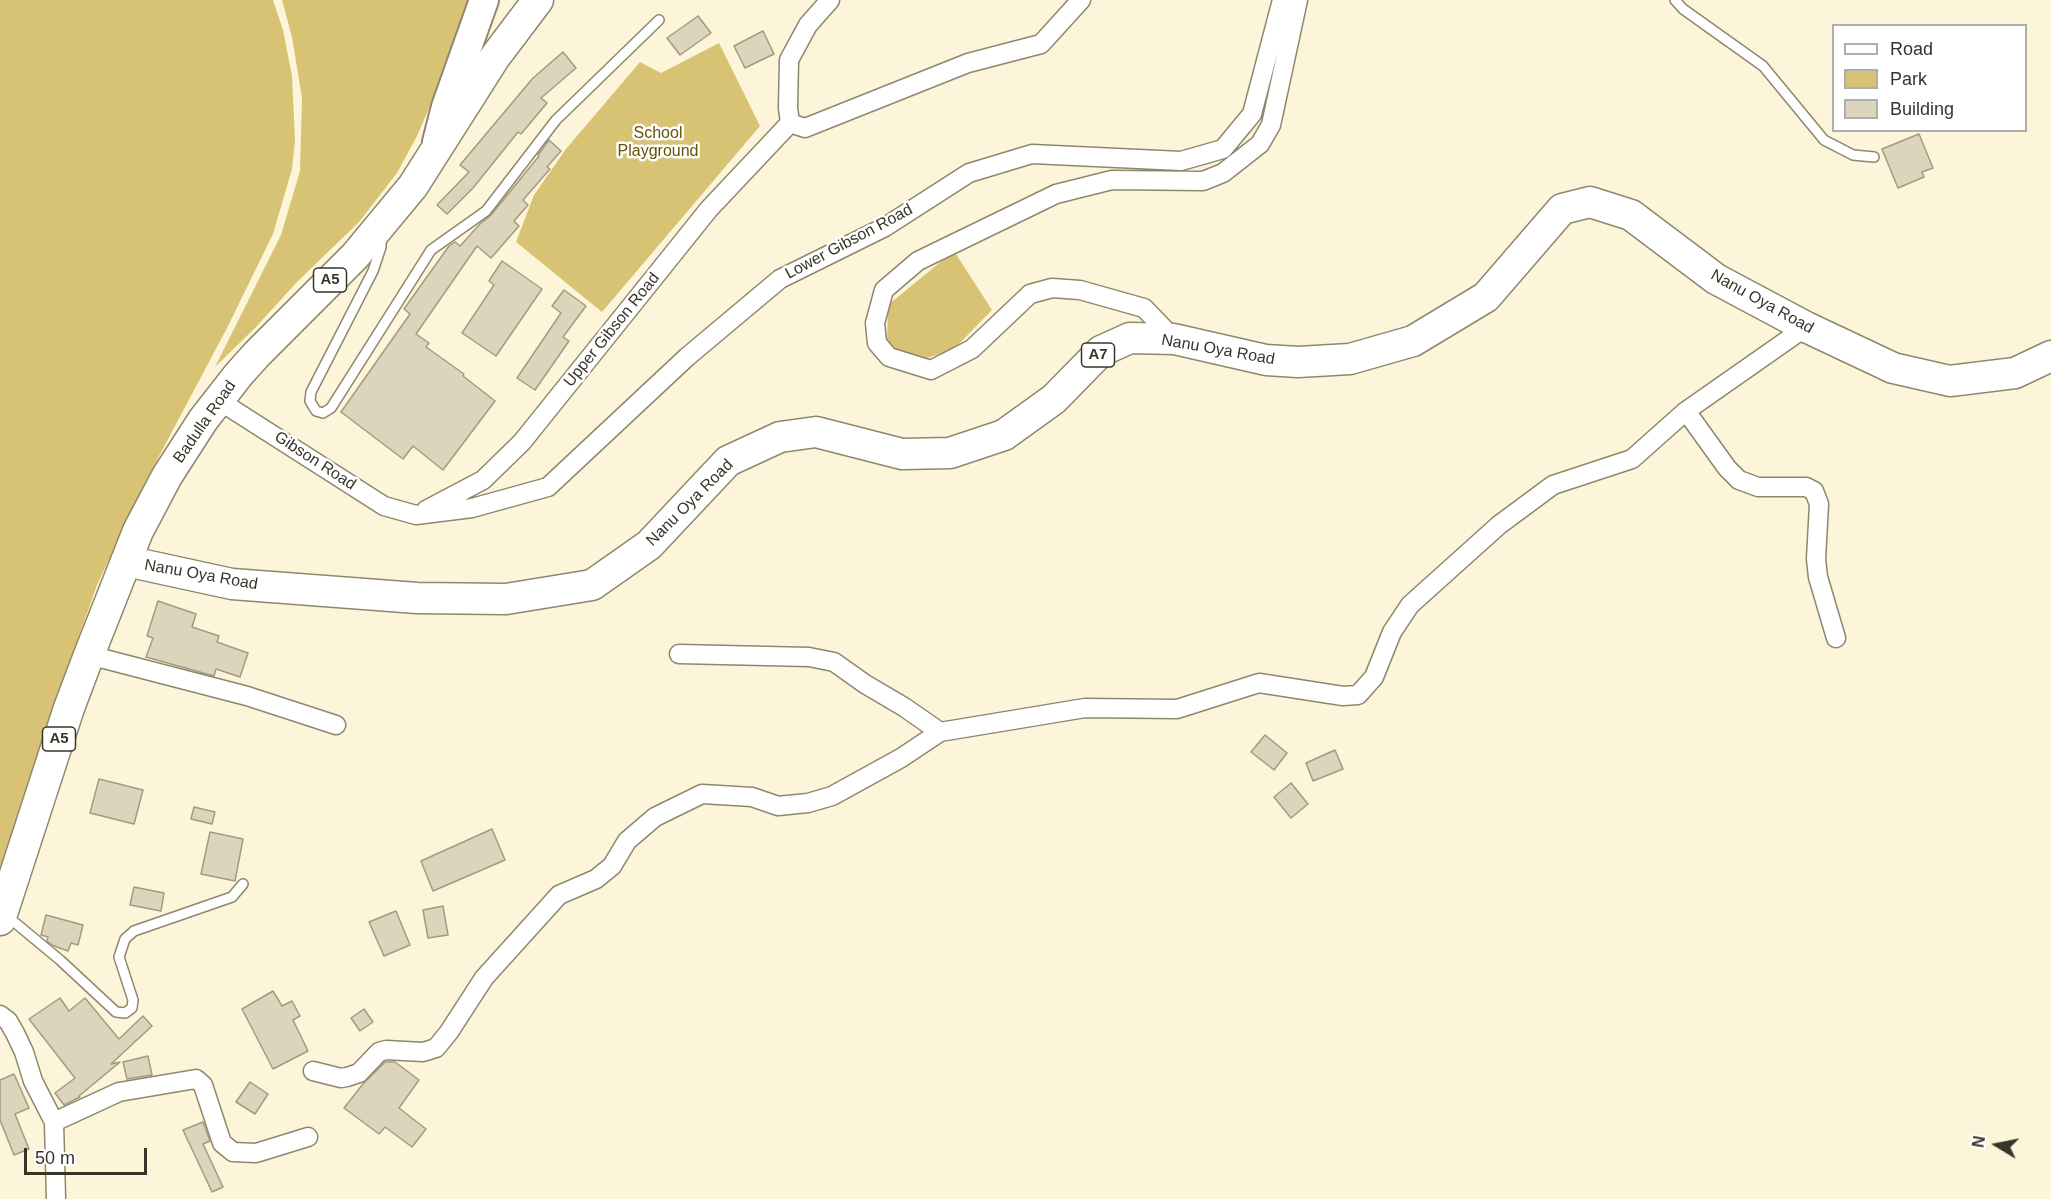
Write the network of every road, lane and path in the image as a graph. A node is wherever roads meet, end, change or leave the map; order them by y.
1 (484, 0) edge
2 (538, 0) edge
3 (830, 0) edge
4 (1081, 0) edge
5 (1282, 0) edge
6 (1298, 0) edge
7 (1675, 0) edge
8 (659, 20) dead end
9 (790, 123) junction
10 (434, 153) junction
11 (1874, 157) dead end
12 (378, 229) junction
13 (1806, 327) junction
14 (1174, 339) junction
15 (2051, 356) edge
16 (218, 400) junction
17 (1686, 411) junction
18 (416, 515) junction
19 (126, 561) junction
20 (1836, 638) dead end
21 (679, 654) dead end
22 (89, 655) junction
23 (336, 724) dead end
24 (940, 732) junction
25 (243, 884) dead end
26 (1, 916) edge
27 (0, 1015) edge
28 (313, 1071) dead end
29 (54, 1122) junction
30 (308, 1137) dead end
31 (56, 1199) edge

1 - 10 main road
2 - 10 highway, Badulla Road / A5
3 - 9 street
4 - 9 street
5 - 18 street, Lower Gibson Road
6 - 14 street
7 - 11 lane
8 - 12 lane
9 - 18 street, Upper Gibson Road
10 - 12 highway, Badulla Road / A5
12 - 16 highway, Badulla Road / A5
13 - 14 highway, Nanu Oya Road / A7
13 - 15 highway, Nanu Oya Road / A7
13 - 17 street
14 - 19 highway, Nanu Oya Road / A7
16 - 18 street, Gibson Road
16 - 19 highway, Badulla Road / A5
17 - 20 street
17 - 24 street
19 - 22 highway, Badulla Road / A5
21 - 24 street
22 - 23 street
22 - 26 highway, Badulla Road / A5
24 - 28 street
25 - 26 lane
27 - 29 street
29 - 30 street
29 - 31 street

